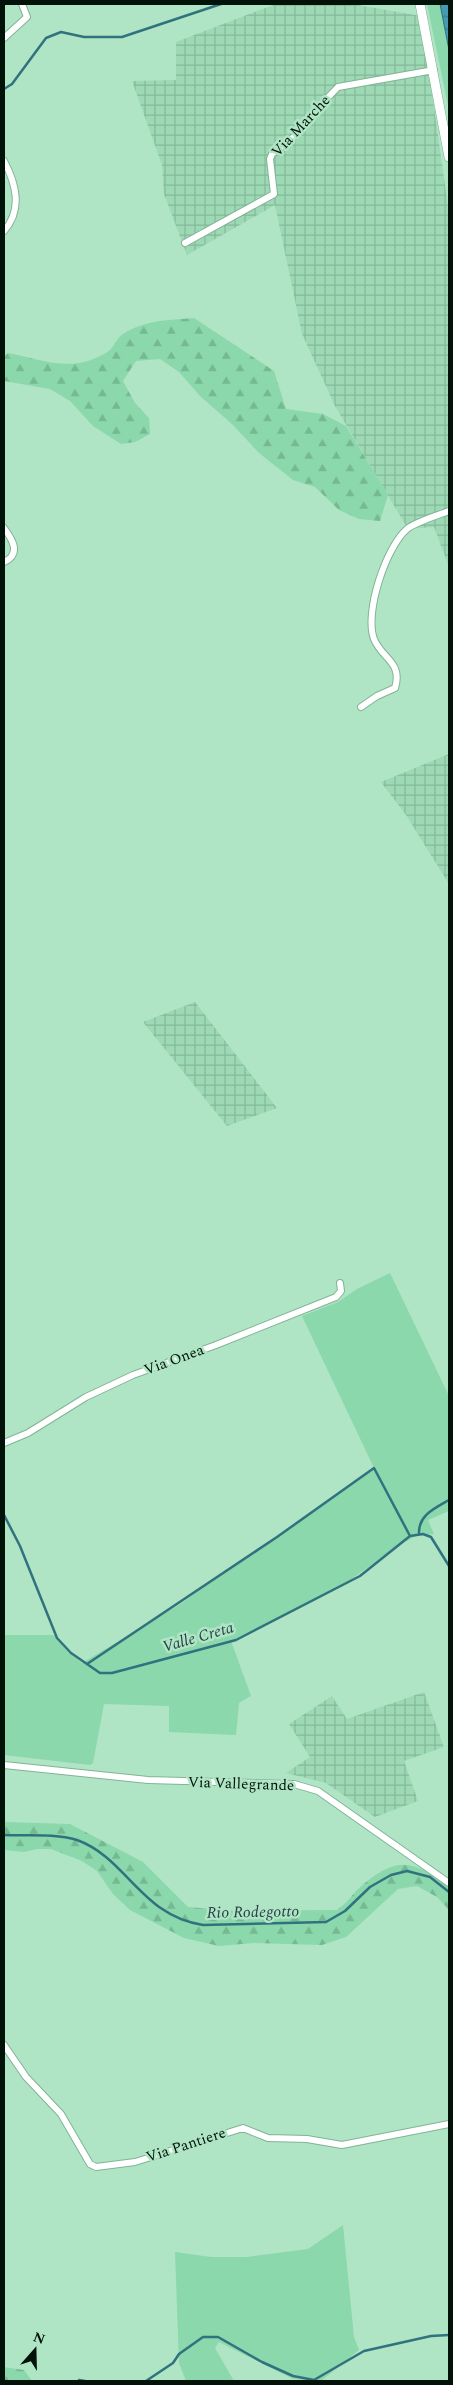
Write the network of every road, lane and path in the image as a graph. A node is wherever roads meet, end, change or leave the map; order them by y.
1 (22, 4) edge
2 (420, 4) edge
3 (4, 38) edge
4 (434, 70) junction
5 (449, 157) edge
6 (4, 161) edge
7 (4, 231) edge
8 (185, 243) dead end
9 (449, 511) edge
10 (4, 528) edge
11 (4, 562) edge
12 (361, 707) dead end
13 (340, 1283) dead end
14 (4, 1443) edge
15 (4, 1765) edge
16 (449, 1883) edge
17 (4, 2045) edge
18 (449, 2124) edge

1 - 3 street
2 - 4 main road
4 - 5 main road
4 - 8 street, Via Marche
6 - 7 street
9 - 12 street
10 - 11 street
13 - 14 street, Via Onea
15 - 16 street, Via Vallegrande
17 - 18 street, Via Pantiere

